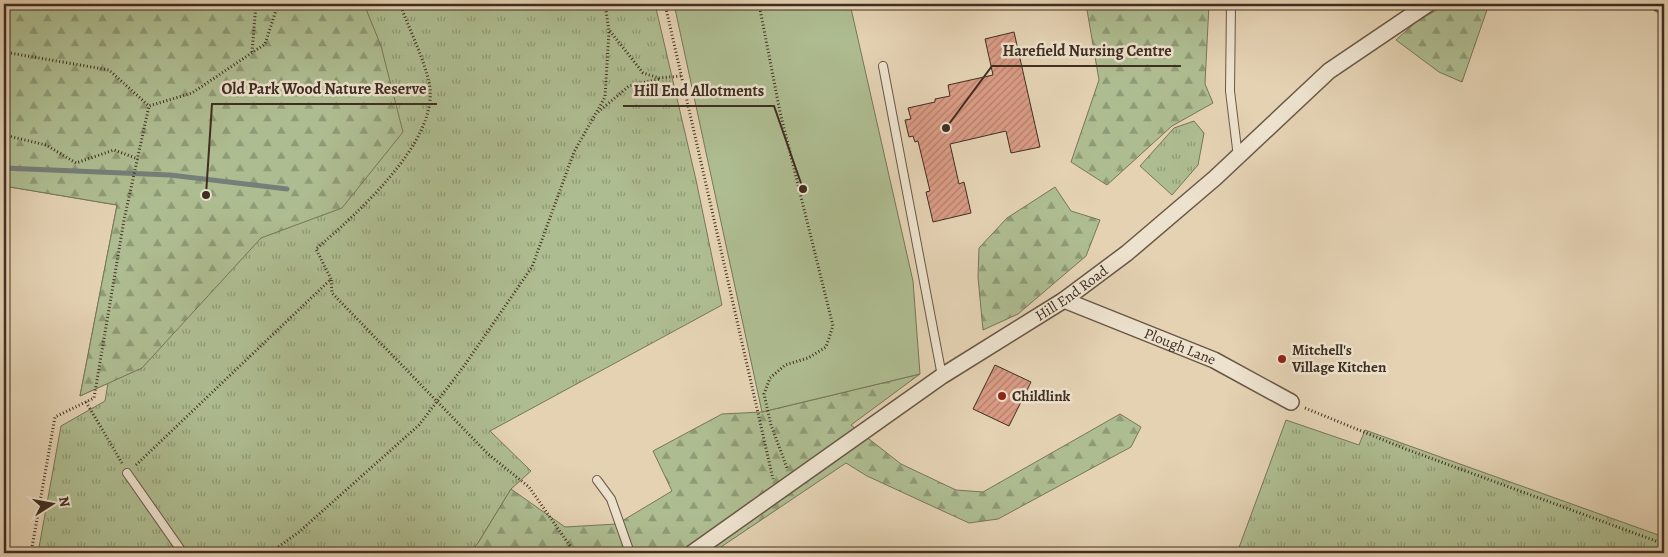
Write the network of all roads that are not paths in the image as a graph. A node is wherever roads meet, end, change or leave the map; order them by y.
1 (1231, 4) edge
2 (1428, 4) edge
3 (1660, 4) edge
4 (1664, 5) edge
5 (883, 66) dead end
6 (1238, 157) junction
7 (1064, 300) junction
8 (942, 376) junction
9 (1291, 402) road end
10 (127, 473) road end
11 (597, 480) dead end
12 (183, 553) edge
13 (630, 553) edge
14 (692, 553) edge

1 - 6 lane
2 - 6 street, Hill End Road
3 - 4 street
5 - 8 lane
6 - 7 street, Hill End Road
7 - 8 street, Hill End Road
7 - 9 street, Plough Lane
8 - 14 street, Hill End Road
10 - 12 lane
11 - 13 lane

